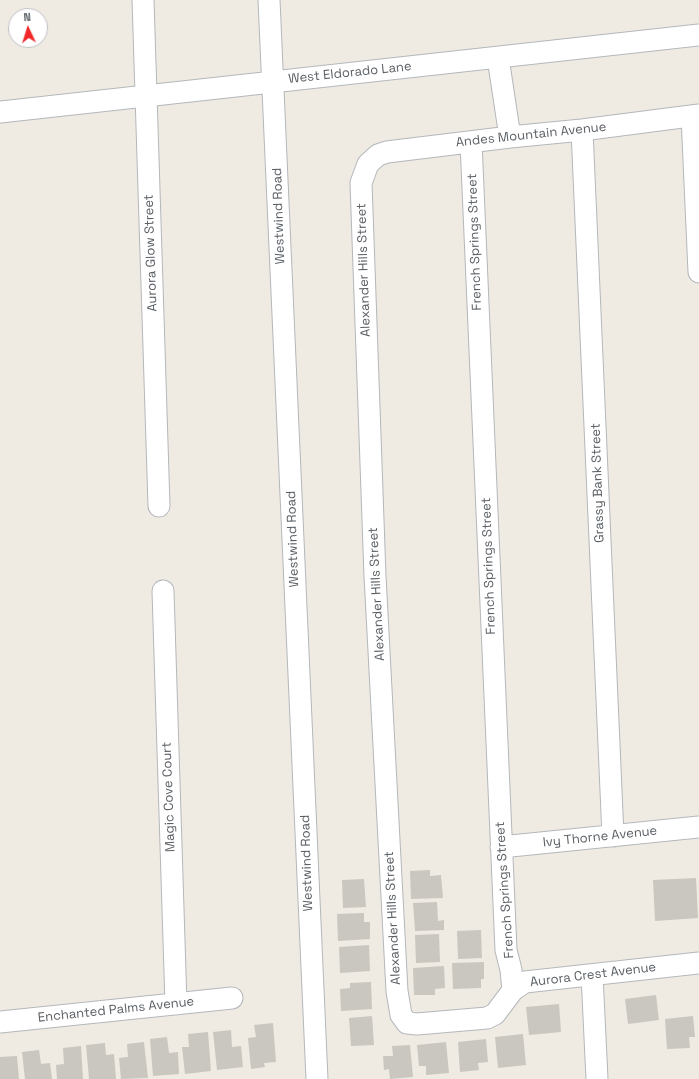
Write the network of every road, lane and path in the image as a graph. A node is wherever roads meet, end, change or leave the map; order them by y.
1 (143, 0) edge
2 (270, 0) edge
3 (699, 35) edge
4 (498, 58) junction
5 (273, 82) junction
6 (146, 96) junction
7 (0, 112) edge
8 (696, 115) edge
9 (582, 130) junction
10 (510, 137) junction
11 (471, 142) junction
12 (368, 164) joint
13 (699, 272) edge
14 (159, 506) dead end
15 (163, 591) dead end
16 (699, 827) edge
17 (613, 836) junction
18 (502, 847) junction
19 (699, 963) edge
20 (592, 975) junction
21 (513, 990) junction
22 (232, 998) dead end
23 (176, 1004) junction
24 (0, 1022) edge
25 (407, 1023) joint
26 (316, 1079) edge
27 (597, 1079) edge

1 - 6 street, Aurora Glow Street
2 - 5 street, Westwind Road
3 - 4 street, West Eldorado Lane
4 - 5 street, West Eldorado Lane
4 - 10 street
5 - 6 street, West Eldorado Lane
5 - 26 street, Westwind Road
6 - 7 street, West Eldorado Lane
6 - 14 street, Aurora Glow Street
8 - 9 street, Andes Mountain Avenue
8 - 13 street
9 - 10 street, Andes Mountain Avenue
9 - 17 street, Grassy Bank Street
10 - 11 street, Andes Mountain Avenue
11 - 12 street, Andes Mountain Avenue
11 - 18 street, French Springs Street
12 - 25 street, Alexander Hills Street
15 - 23 street, Magic Cove Court
16 - 17 street, Ivy Thorne Avenue
17 - 18 street, Ivy Thorne Avenue
18 - 21 street, French Springs Street
19 - 20 street, Aurora Crest Avenue
20 - 21 street, Aurora Crest Avenue
20 - 27 street
21 - 25 street, Aurora Crest Avenue
22 - 23 street, Enchanted Palms Avenue
23 - 24 street, Enchanted Palms Avenue

